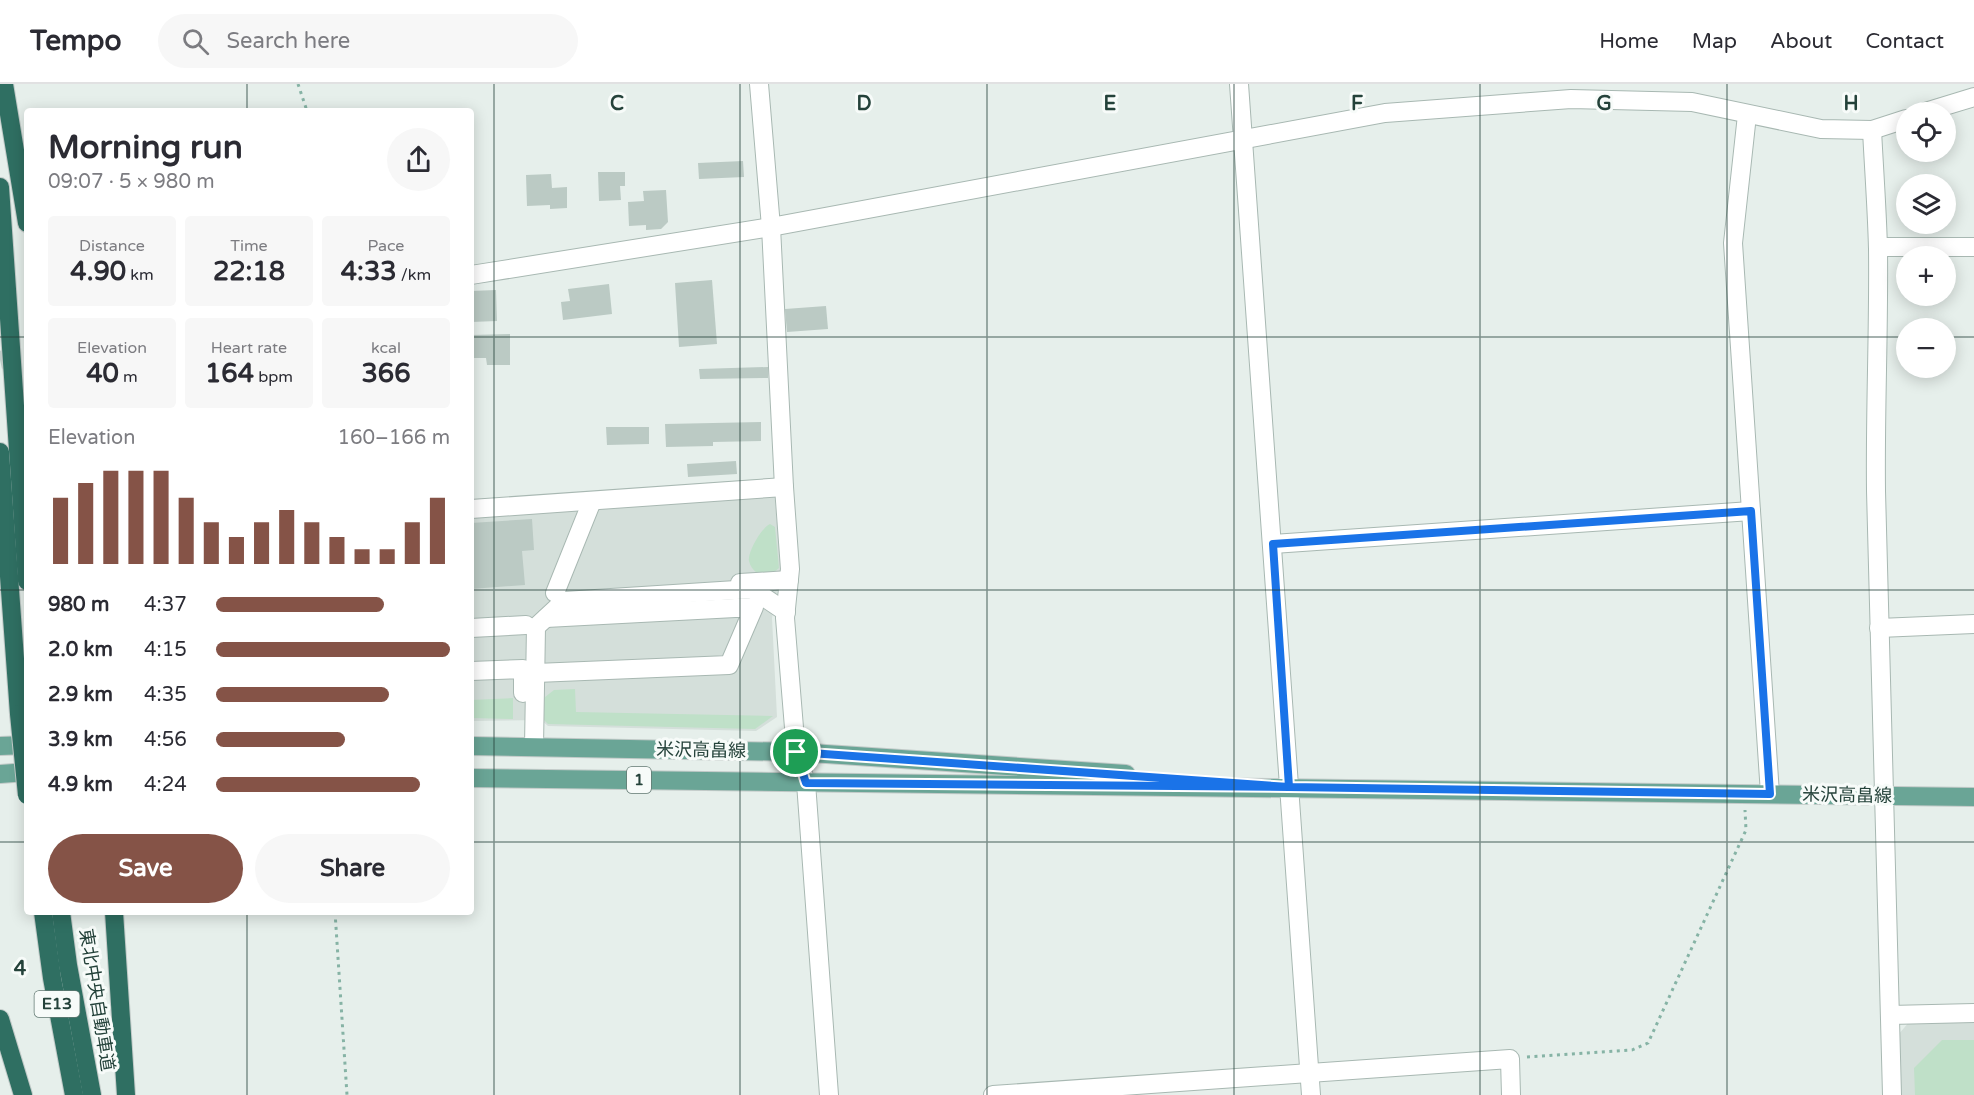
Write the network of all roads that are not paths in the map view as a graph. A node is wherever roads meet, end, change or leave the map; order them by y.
1 (4, 84) edge
2 (759, 84) edge
3 (1239, 84) edge
4 (1974, 97) edge
5 (1956, 103) edge
6 (1747, 115) junction
7 (1896, 122) edge
8 (1872, 130) junction
9 (1243, 140) junction
10 (0, 187) edge
11 (24, 205) edge
12 (771, 227) junction
13 (1878, 247) junction
14 (1974, 247) edge
15 (474, 275) edge
16 (0, 452) edge
17 (784, 487) junction
18 (592, 501) junction
19 (474, 509) edge
20 (1751, 511) junction
21 (24, 537) edge
22 (1273, 544) junction
23 (789, 580) junction
24 (555, 593) junction
25 (786, 612) junction
26 (546, 618) junction
27 (1974, 624) edge
28 (526, 625) junction
29 (474, 628) edge
30 (1879, 628) junction
31 (474, 671) edge
32 (530, 671) junction
33 (24, 745) edge
34 (0, 746) edge
35 (474, 746) edge
36 (528, 746) junction
37 (796, 752) junction
38 (24, 765) edge
39 (24, 772) edge
40 (0, 774) edge
41 (474, 778) edge
42 (806, 783) junction
43 (1289, 787) junction
44 (1770, 794) junction
45 (1884, 796) junction
46 (1974, 797) edge
47 (43, 915) edge
48 (61, 915) edge
49 (114, 915) edge
50 (1974, 1013) edge
51 (1890, 1015) junction
52 (0, 1019) edge
53 (1309, 1072) junction
54 (23, 1095) edge
55 (74, 1095) edge
56 (92, 1095) edge
57 (126, 1095) edge
58 (829, 1095) edge
59 (993, 1095) edge
60 (1311, 1095) edge
61 (1511, 1095) edge
62 (1892, 1095) edge

1 - 11 highway
2 - 12 street
3 - 9 street
4 - 5 street
6 - 8 street
6 - 9 street
6 - 20 street
7 - 8 street
8 - 13 street
9 - 12 street
9 - 22 street
10 - 21 highway
12 - 15 street
12 - 17 street
13 - 14 street
13 - 30 street
16 - 38 highway, bridge
17 - 18 street
17 - 23 street
18 - 19 street
18 - 24 street
20 - 22 street
20 - 44 street
22 - 43 street
23 - 24 street
23 - 25 street
24 - 28 street
25 - 26 street
25 - 37 street
26 - 32 street
26 - 32 street
27 - 30 street
28 - 29 street
28 - 32 street
30 - 45 street
31 - 32 street
32 - 36 street
33 - 34 main road
35 - 36 main road, 米沢高畠線 / 1
36 - 37 main road, 米沢高畠線 / 1
37 - 42 street
37 - 43 main road, 米沢高畠線 / 1
39 - 40 main road
41 - 42 main road, 米沢高畠線 / 1
42 - 43 main road, 米沢高畠線 / 1
42 - 58 street
43 - 44 main road, 米沢高畠線 / 1
43 - 53 street
44 - 45 main road, 米沢高畠線 / 1
45 - 46 main road, 米沢高畠線 / 1
45 - 51 street
47 - 55 highway, E13
48 - 56 highway, 東北中央自動車道 / E13
49 - 57 highway
50 - 51 street
51 - 62 street
52 - 54 highway
53 - 59 street
53 - 60 street
53 - 61 street

